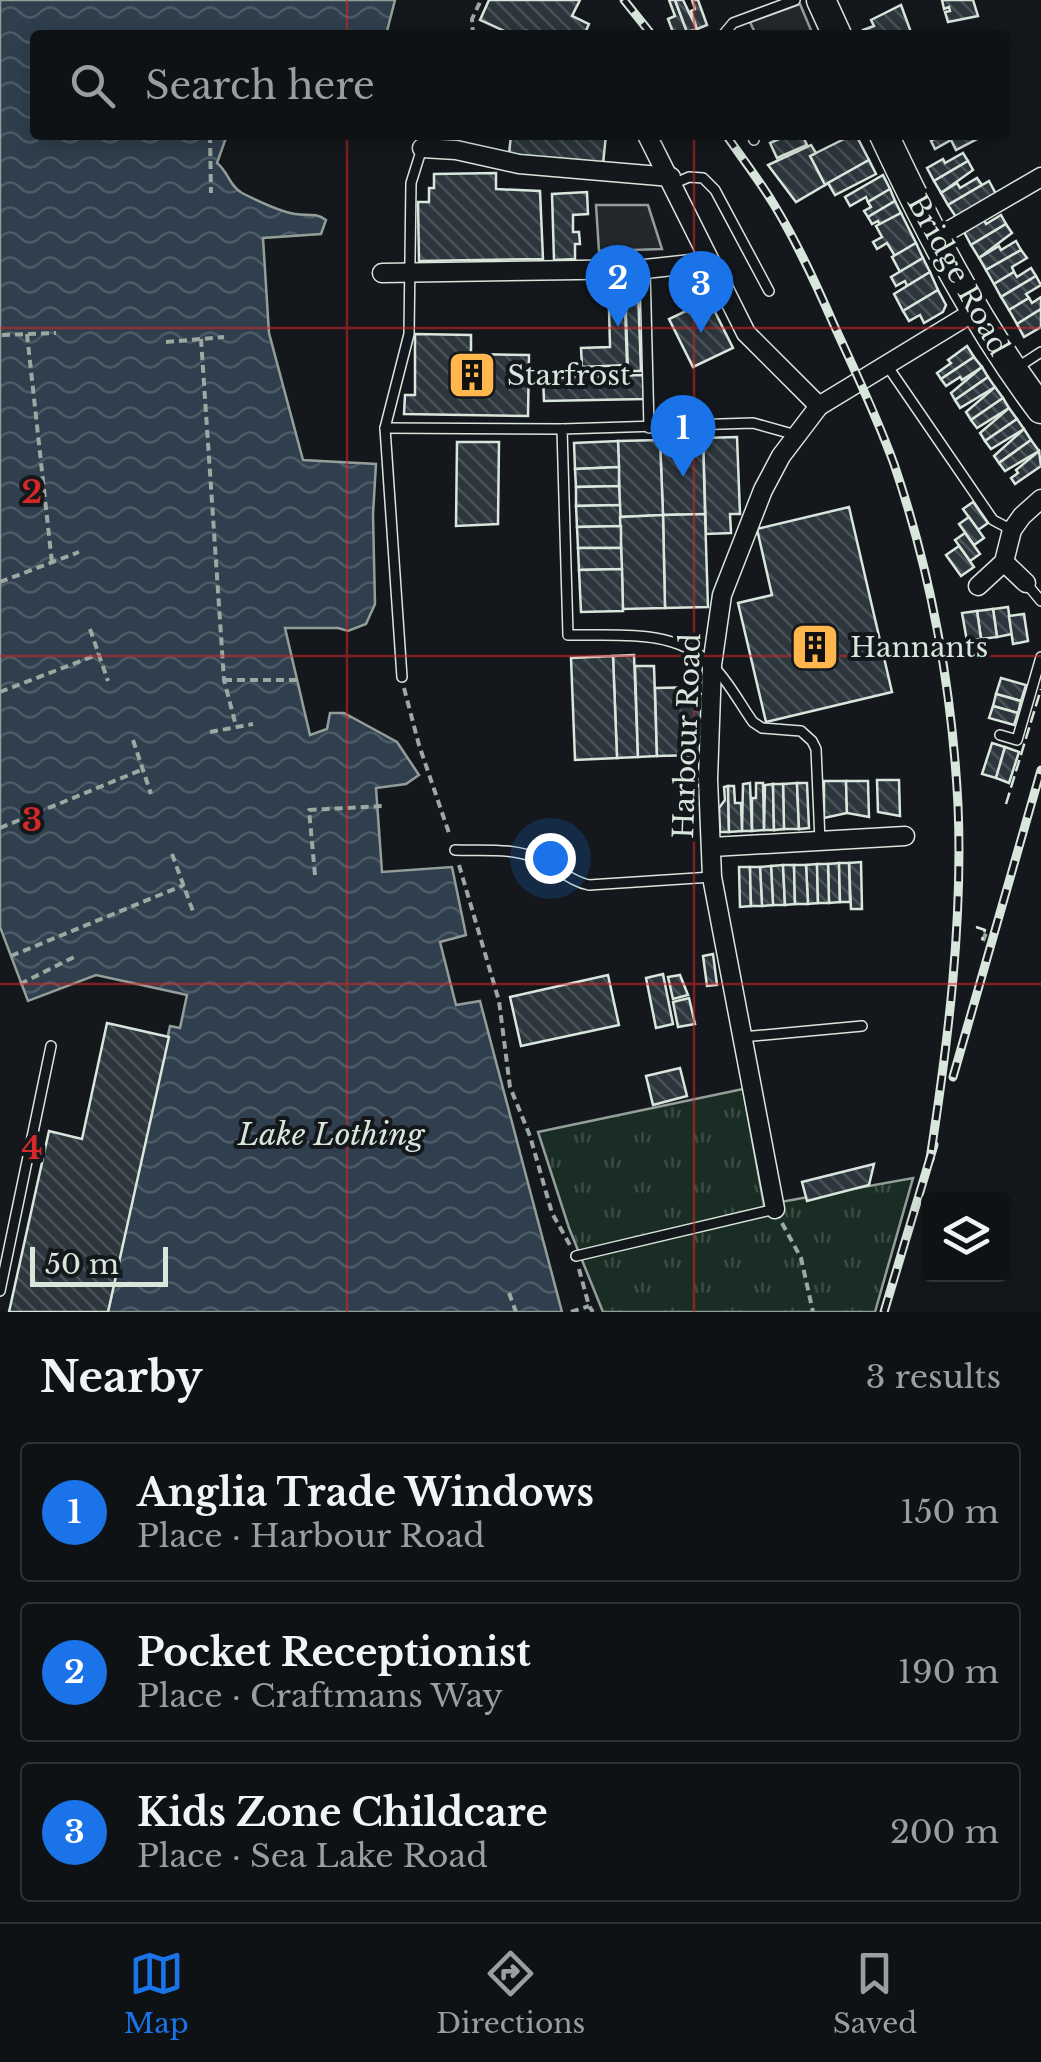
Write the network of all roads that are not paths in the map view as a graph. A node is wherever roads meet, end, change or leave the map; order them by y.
1 (795, 0) edge
2 (821, 0) edge
3 (728, 30) edge
4 (835, 30) edge
5 (649, 140) edge
6 (886, 140) edge
7 (422, 148) joint
8 (1041, 177) edge
9 (672, 181) junction
10 (933, 240) junction
11 (709, 262) junction
12 (645, 269) junction
13 (382, 272) dead end
14 (412, 272) junction
15 (769, 291) dead end
16 (975, 311) junction
17 (1041, 352) edge
18 (886, 364) junction
19 (1012, 371) junction
20 (819, 406) junction
21 (1041, 409) edge
22 (385, 428) junction
23 (649, 428) junction
24 (562, 429) junction
25 (796, 435) junction
26 (1041, 500) edge
27 (1012, 530) junction
28 (1004, 562) junction
29 (1026, 583) joint
30 (978, 586) dead end
31 (1041, 601) edge
32 (1041, 657) edge
33 (712, 665) junction
34 (402, 678) road end
35 (1000, 735) dead end
36 (905, 836) dead end
37 (820, 840) junction
38 (712, 847) junction
39 (455, 850) road end
40 (712, 877) junction
41 (862, 1026) dead end
42 (742, 1036) junction
43 (52, 1046) dead end
44 (774, 1209) joint
45 (576, 1256) road end
46 (0, 1292) edge

1 - 3 lane
2 - 4 highway
5 - 9 street
6 - 10 highway, Bridge Road
7 - 9 street
7 - 14 lane
8 - 10 street
9 - 11 street
9 - 15 lane
10 - 16 highway, Bridge Road
11 - 12 street
11 - 20 street
12 - 14 street
12 - 23 lane
13 - 14 street
14 - 22 lane
16 - 18 street, Harbour Road
16 - 19 highway, Bridge Road
17 - 19 lane
18 - 20 street, Harbour Road
18 - 27 lane
19 - 21 highway, Bridge Road
20 - 25 street, Harbour Road
22 - 24 lane
22 - 34 lane
23 - 24 lane
23 - 25 lane
24 - 33 lane
25 - 33 street, Harbour Road
26 - 27 street
27 - 28 street
28 - 29 street
28 - 30 street
29 - 31 lane
32 - 35 lane
33 - 37 lane
33 - 38 street, Harbour Road
36 - 37 street
37 - 38 street
38 - 40 street, Harbour Road
39 - 40 lane
40 - 42 street, Harbour Road
41 - 42 lane
42 - 44 street, Harbour Road
43 - 46 lane
44 - 45 lane

